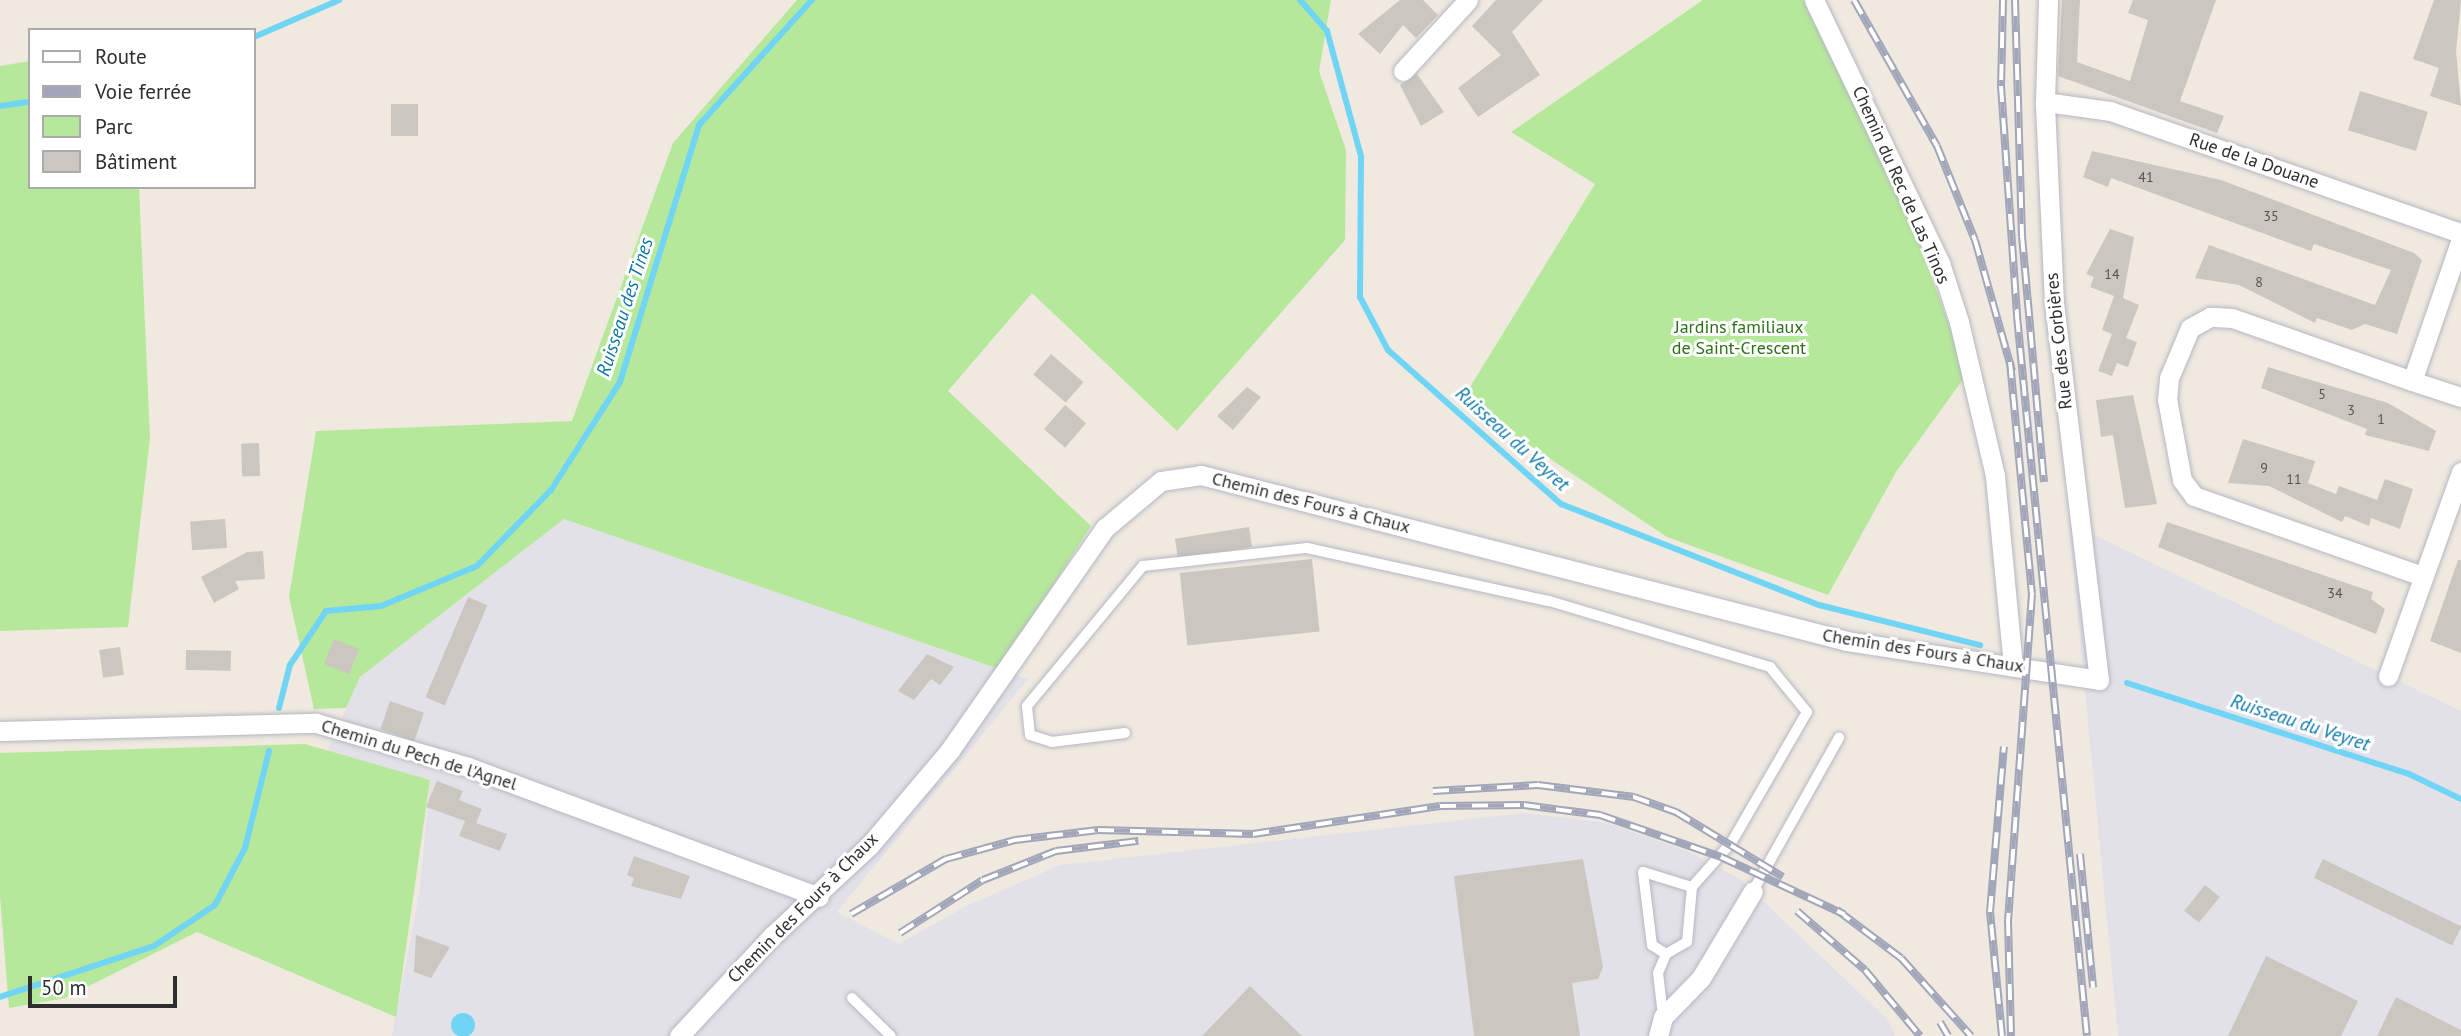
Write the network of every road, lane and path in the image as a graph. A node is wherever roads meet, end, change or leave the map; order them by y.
1 (1468, 0) edge
2 (1814, 0) edge
3 (2049, 0) edge
4 (1403, 71) dead end
5 (2045, 102) junction
6 (2461, 233) edge
7 (2461, 239) edge
8 (2412, 381) junction
9 (2461, 397) edge
10 (2461, 472) edge
11 (2423, 576) junction
12 (2013, 666) junction
13 (2388, 676) dead end
14 (2099, 680) joint
15 (0, 732) edge
16 (1125, 733) dead end
17 (1839, 738) dead end
18 (1692, 887) junction
19 (1753, 891) joint
20 (819, 897) junction
21 (1666, 954) junction
22 (852, 998) dead end
23 (1661, 1026) edge
24 (679, 1036) edge
25 (891, 1036) edge

1 - 4 street
2 - 12 street, Chemin du Rec de Las Tinos
3 - 5 street, Rue des Corbières
5 - 6 street, Rue de la Douane
5 - 14 street, Rue des Corbières
7 - 8 street
8 - 9 street
8 - 11 street
10 - 11 street
11 - 13 street
12 - 14 street, Chemin des Fours à Chaux
12 - 20 street, Chemin des Fours à Chaux
15 - 20 street, Chemin du Pech de l'Agnel
16 - 18 lane
17 - 19 lane
18 - 21 lane
18 - 21 lane
19 - 23 street
20 - 24 street, Chemin des Fours à Chaux
21 - 23 lane
22 - 25 lane

